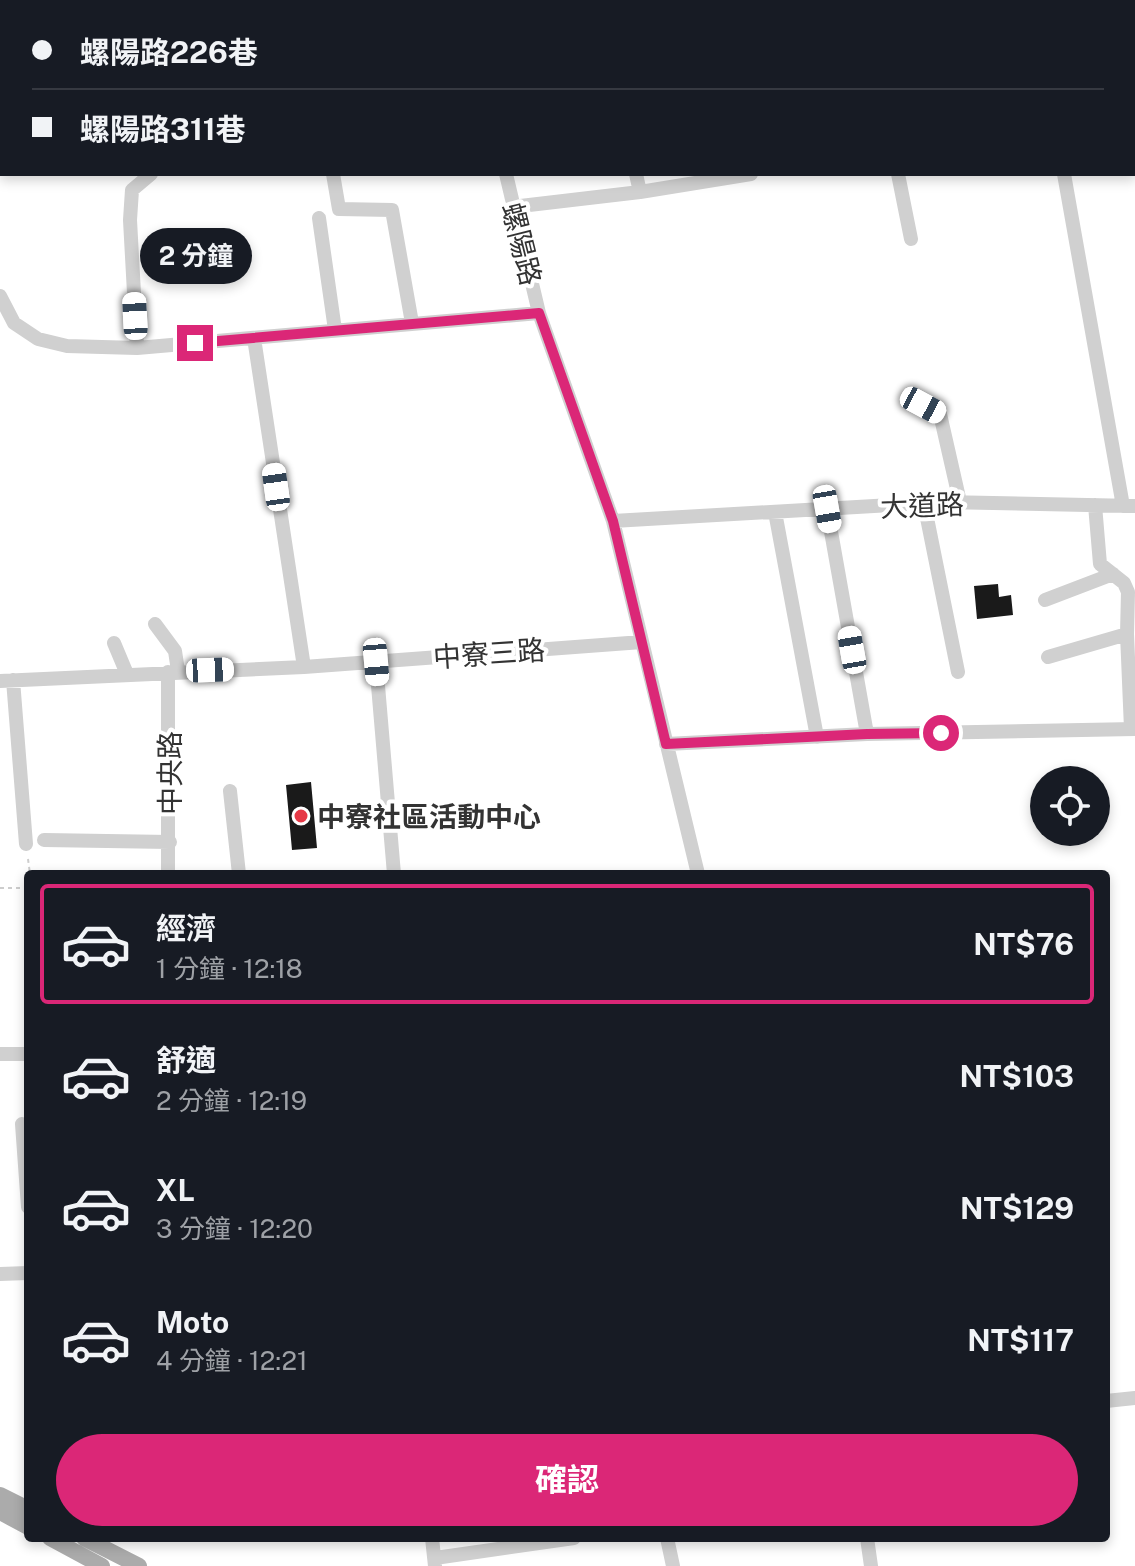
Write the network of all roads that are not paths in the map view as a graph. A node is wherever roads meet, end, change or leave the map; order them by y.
1 (149, 176) edge
2 (333, 176) edge
3 (506, 176) edge
4 (636, 176) edge
5 (739, 176) edge
6 (898, 176) edge
7 (1064, 176) edge
8 (640, 192) junction
9 (512, 207) junction
10 (319, 218) dead end
11 (911, 239) dead end
12 (0, 296) edge
13 (539, 313) junction
14 (412, 323) junction
15 (335, 330) junction
16 (254, 338) junction
17 (137, 348) junction
18 (923, 405) dead end
19 (960, 502) junction
20 (924, 503) junction
21 (1095, 505) junction
22 (1129, 506) edge
23 (827, 509) junction
24 (775, 512) junction
25 (613, 521) junction
26 (1113, 574) junction
27 (1132, 592) edge
28 (1045, 600) dead end
29 (155, 624) dead end
30 (1127, 634) junction
31 (642, 642) junction
32 (114, 643) dead end
33 (1048, 657) dead end
34 (376, 662) junction
35 (304, 667) junction
36 (173, 671) junction
37 (958, 672) dead end
38 (127, 674) junction
39 (7, 680) edge
40 (1133, 729) edge
41 (867, 734) junction
42 (817, 737) junction
43 (666, 744) junction
44 (230, 791) dead end
45 (44, 840) dead end
46 (170, 842) junction
47 (26, 844) road end
48 (168, 870) edge
49 (239, 870) edge
50 (392, 870) edge
51 (697, 870) edge
52 (0, 1054) edge
53 (24, 1054) edge
54 (22, 1124) dead end
55 (24, 1152) edge
56 (24, 1273) edge
57 (0, 1274) edge
58 (1135, 1398) edge
59 (1110, 1401) edge
60 (0, 1495) edge
61 (24, 1507) edge
62 (0, 1512) edge
63 (24, 1525) edge
64 (57, 1542) edge
65 (92, 1542) edge
66 (432, 1542) edge
67 (551, 1542) edge
68 (668, 1542) edge
69 (868, 1542) edge
70 (435, 1562) edge
71 (102, 1566) edge
72 (139, 1566) edge
73 (673, 1566) edge
74 (871, 1566) edge

1 - 17 street
2 - 14 street
3 - 9 street, 螺陽路
4 - 8 street
5 - 8 street
6 - 11 street
7 - 22 street
8 - 9 street
9 - 13 street, 螺陽路
10 - 15 street
12 - 17 street
13 - 14 street
13 - 25 street, 螺陽路
14 - 15 street
15 - 16 street
16 - 17 street
16 - 35 street
18 - 19 street
19 - 20 street, 大道路
19 - 21 street, 大道路
20 - 23 street, 大道路
20 - 37 street
21 - 22 street, 大道路
21 - 26 street
23 - 24 street, 大道路
23 - 41 street
24 - 25 street, 大道路
24 - 42 street
25 - 31 street
26 - 27 street
26 - 28 street
27 - 30 street
29 - 36 street
30 - 33 street
30 - 40 street
31 - 34 street, 中寮三路
31 - 43 street
32 - 38 street
34 - 35 street, 中寮三路
34 - 50 street
35 - 36 street, 中寮三路
36 - 38 street, 中寮三路
36 - 46 street, 中央路
38 - 39 street, 中寮三路
39 - 47 street
40 - 41 street
41 - 42 street
42 - 43 street
43 - 51 street
44 - 49 street
45 - 46 street
46 - 48 street, 中央路
52 - 53 street
54 - 55 street
56 - 57 street
58 - 59 street
60 - 61 main road
62 - 63 main road
64 - 71 main road
65 - 72 main road
66 - 70 street
67 - 70 street
68 - 73 street
69 - 74 street

